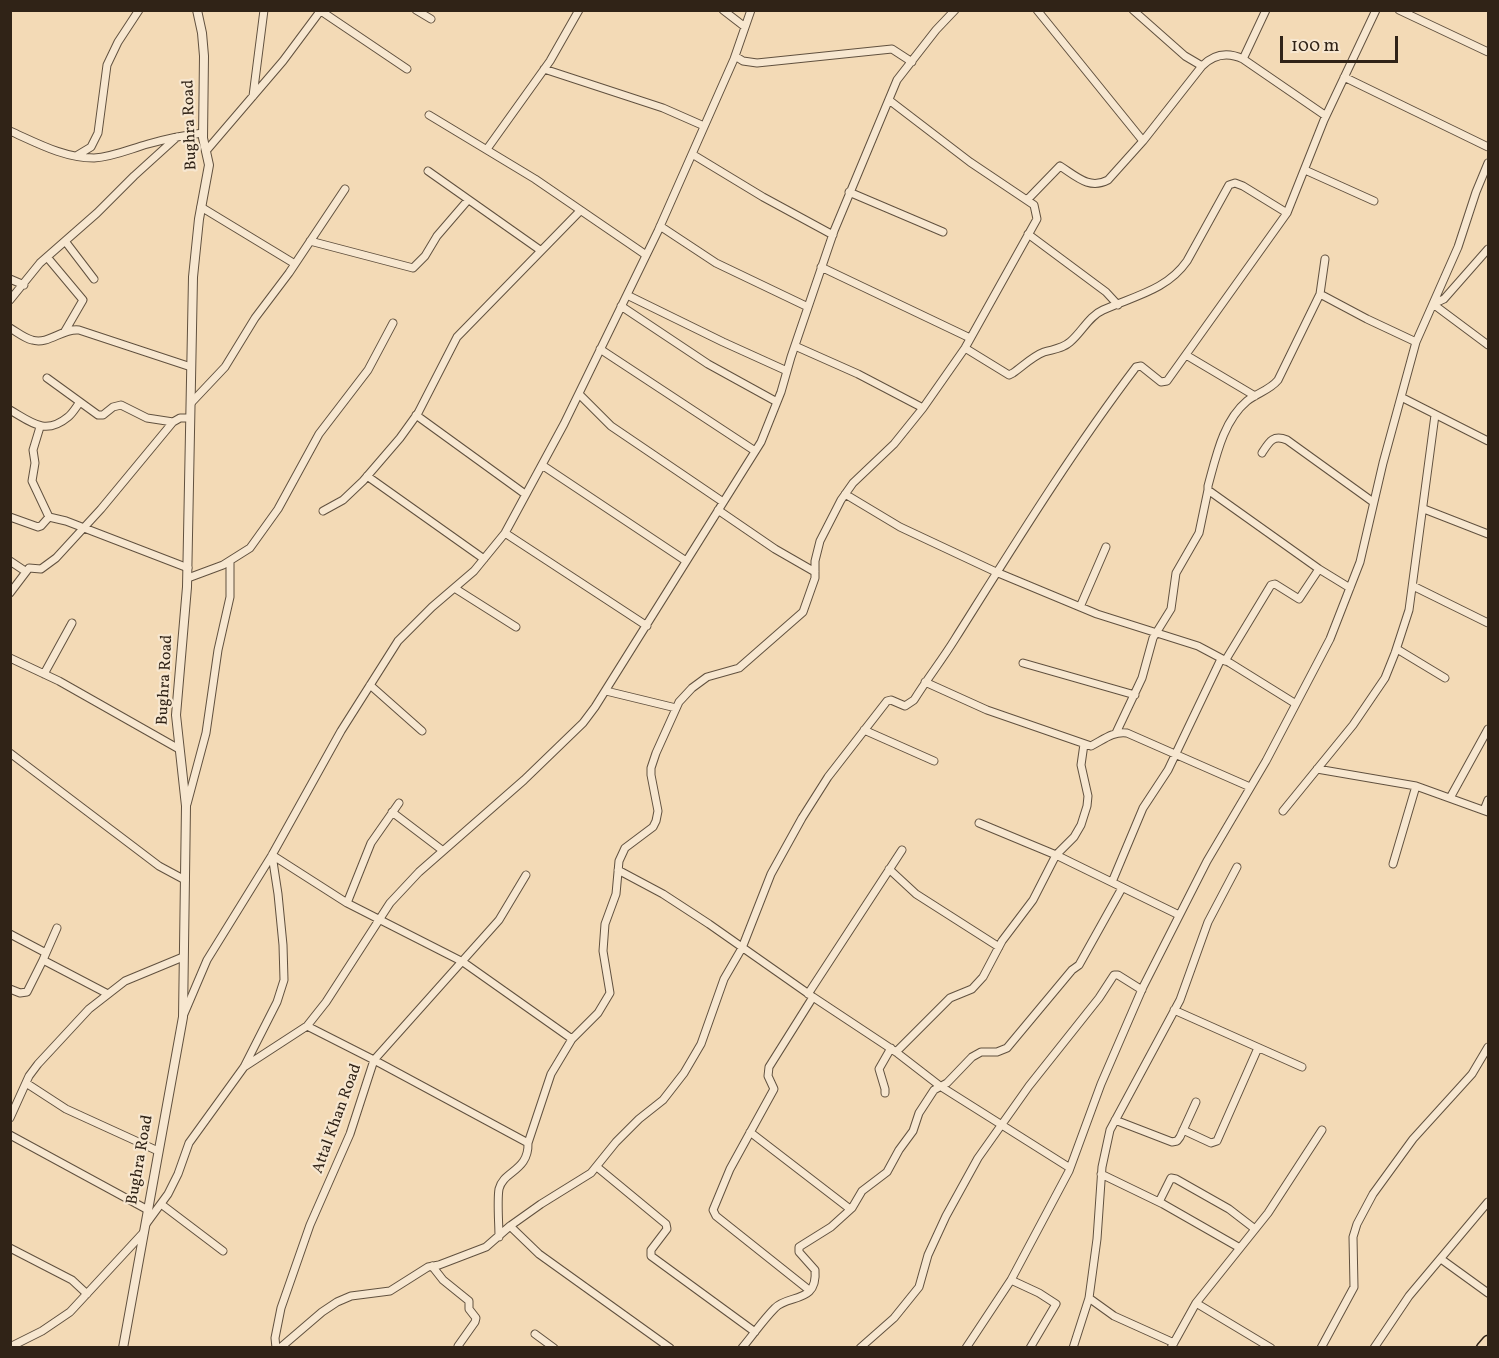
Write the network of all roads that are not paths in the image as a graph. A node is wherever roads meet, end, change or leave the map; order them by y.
1 (140, 10) edge
2 (197, 10) edge
3 (264, 10) edge
4 (416, 10) edge
5 (579, 10) edge
6 (723, 10) edge
7 (751, 10) edge
8 (955, 10) edge
9 (1037, 10) edge
10 (1133, 10) edge
11 (1266, 10) edge
12 (1376, 10) edge
13 (1399, 10) edge
14 (321, 11) edge
15 (431, 19) dead end
16 (746, 27) junction
17 (1488, 52) edge
18 (735, 56) junction
19 (1243, 58) junction
20 (912, 62) junction
21 (1202, 66) junction
22 (407, 69) dead end
23 (543, 69) junction
24 (1344, 77) junction
25 (253, 96) junction
26 (889, 100) junction
27 (429, 115) dead end
28 (1326, 116) junction
29 (704, 126) junction
30 (10, 131) edge
31 (203, 133) junction
32 (177, 137) junction
33 (1143, 141) junction
34 (1488, 147) edge
35 (487, 149) junction
36 (206, 150) junction
37 (693, 154) junction
38 (76, 156) junction
39 (1488, 163) edge
40 (1305, 170) junction
41 (428, 171) dead end
42 (345, 189) dead end
43 (849, 192) junction
44 (468, 200) junction
45 (1027, 200) junction
46 (1374, 201) dead end
47 (201, 207) junction
48 (580, 211) junction
49 (1287, 213) junction
50 (660, 226) junction
51 (943, 232) dead end
52 (1028, 234) junction
53 (833, 235) junction
54 (65, 241) junction
55 (310, 241) junction
56 (1488, 249) edge
57 (540, 250) junction
58 (646, 255) junction
59 (47, 257) junction
60 (1325, 259) dead end
61 (295, 264) junction
62 (821, 267) junction
63 (10, 279) edge
64 (94, 279) dead end
65 (24, 285) junction
66 (1320, 294) junction
67 (627, 295) junction
68 (10, 300) edge
69 (1433, 304) junction
70 (1118, 305) junction
71 (621, 306) junction
72 (808, 307) junction
73 (393, 323) dead end
74 (10, 328) edge
75 (65, 332) junction
76 (970, 338) junction
77 (1416, 342) junction
78 (1488, 345) edge
79 (795, 346) junction
80 (965, 348) junction
81 (600, 349) junction
82 (1186, 355) junction
83 (191, 367) junction
84 (787, 371) junction
85 (47, 378) dead end
86 (579, 394) junction
87 (1255, 396) junction
88 (1401, 397) junction
89 (80, 402) junction
90 (777, 402) junction
91 (191, 403) junction
92 (923, 408) junction
93 (10, 410) edge
94 (416, 414) junction
95 (1435, 415) junction
96 (190, 418) junction
97 (173, 422) junction
98 (40, 427) junction
99 (1488, 441) edge
100 (755, 452) junction
101 (1262, 453) dead end
102 (542, 465) junction
103 (367, 476) junction
104 (1208, 490) junction
105 (525, 494) junction
106 (845, 494) junction
107 (723, 502) junction
108 (1373, 502) junction
109 (1424, 509) junction
110 (718, 510) junction
111 (323, 511) dead end
112 (10, 517) edge
113 (49, 517) junction
114 (84, 528) junction
115 (505, 533) junction
116 (1488, 534) edge
117 (1106, 547) dead end
118 (484, 559) junction
119 (10, 561) edge
120 (230, 561) junction
121 (686, 561) junction
122 (188, 568) junction
123 (1319, 569) junction
124 (25, 571) junction
125 (815, 572) junction
126 (996, 572) junction
127 (188, 578) junction
128 (1413, 586) junction
129 (1350, 588) junction
130 (456, 589) junction
131 (10, 593) edge
132 (1080, 607) junction
133 (72, 623) dead end
134 (1488, 623) edge
135 (647, 626) junction
136 (516, 627) dead end
137 (1156, 633) junction
138 (1397, 649) junction
139 (10, 658) edge
140 (1223, 660) junction
141 (1023, 663) dead end
142 (44, 674) junction
143 (1445, 678) dead end
144 (926, 682) junction
145 (370, 685) junction
146 (606, 691) junction
147 (1135, 695) junction
148 (1296, 704) junction
149 (676, 708) junction
150 (1488, 729) edge
151 (864, 730) junction
152 (422, 731) dead end
153 (1116, 734) junction
154 (1084, 744) junction
155 (180, 749) junction
156 (10, 753) edge
157 (1174, 755) junction
158 (934, 761) dead end
159 (1317, 769) junction
160 (1416, 786) junction
161 (1250, 787) junction
162 (1450, 798) junction
163 (1488, 800) edge
164 (399, 802) dead end
165 (186, 806) junction
166 (1283, 811) dead end
167 (1486, 811) edge
168 (392, 812) junction
169 (980, 823) dead end
170 (442, 850) junction
171 (902, 850) dead end
172 (272, 855) junction
173 (1056, 855) junction
174 (1393, 864) dead end
175 (1237, 867) dead end
176 (889, 869) junction
177 (618, 870) junction
178 (526, 875) dead end
179 (184, 880) junction
180 (1112, 882) junction
181 (1122, 888) junction
182 (346, 903) junction
183 (1179, 915) junction
184 (381, 918) junction
185 (57, 928) dead end
186 (10, 934) edge
187 (999, 947) junction
188 (742, 948) junction
189 (46, 953) junction
190 (183, 957) junction
191 (43, 960) junction
192 (463, 962) junction
193 (10, 989) edge
194 (1142, 990) junction
195 (108, 994) junction
196 (811, 996) junction
197 (1174, 1011) junction
198 (183, 1017) junction
199 (307, 1026) junction
200 (572, 1039) junction
201 (1488, 1047) edge
202 (1258, 1048) junction
203 (893, 1050) junction
204 (374, 1060) junction
205 (244, 1067) junction
206 (1302, 1067) dead end
207 (26, 1083) junction
208 (940, 1086) junction
209 (885, 1093) dead end
210 (1196, 1102) dead end
211 (10, 1118) edge
212 (1115, 1120) junction
213 (1000, 1126) junction
214 (1183, 1130) junction
215 (1322, 1130) dead end
216 (750, 1132) junction
217 (10, 1135) edge
218 (528, 1143) junction
219 (158, 1151) junction
220 (597, 1167) junction
221 (1070, 1168) junction
222 (1101, 1174) junction
223 (1159, 1203) junction
224 (1488, 1203) edge
225 (161, 1204) junction
226 (850, 1209) junction
227 (148, 1210) junction
228 (510, 1226) junction
229 (144, 1229) junction
230 (1255, 1229) junction
231 (499, 1237) junction
232 (10, 1248) edge
233 (1240, 1248) junction
234 (223, 1251) dead end
235 (1441, 1259) junction
236 (432, 1266) junction
237 (1011, 1281) junction
238 (809, 1290) junction
239 (1488, 1293) edge
240 (87, 1294) junction
241 (1089, 1298) junction
242 (1196, 1303) junction
243 (755, 1332) junction
244 (535, 1334) dead end
245 (1488, 1341) edge
246 (1172, 1345) edge
247 (458, 1346) edge
248 (10, 1347) edge
249 (123, 1347) edge
250 (278, 1347) edge
251 (554, 1347) edge
252 (670, 1347) edge
253 (742, 1347) edge
254 (860, 1347) edge
255 (966, 1347) edge
256 (1030, 1347) edge
257 (1073, 1347) edge
258 (1271, 1347) edge
259 (1321, 1347) edge
260 (1374, 1347) edge
261 (1482, 1347) edge

1 - 38 street
2 - 31 street, Bughra Road
3 - 25 street
4 - 15 street
5 - 23 street
6 - 16 street
7 - 16 street
8 - 20 street
9 - 33 street
10 - 21 street
11 - 19 street
12 - 24 street
13 - 17 street
14 - 22 street
14 - 25 street
16 - 18 street
18 - 20 street
18 - 29 street
19 - 21 street
19 - 28 street
20 - 26 street
21 - 33 street
23 - 29 street
23 - 35 street
24 - 28 street
24 - 34 street
25 - 36 street
26 - 43 street
26 - 45 street
27 - 35 street
28 - 40 street
29 - 37 street
30 - 38 street
31 - 32 street
31 - 36 street, Bughra Road
32 - 38 street
32 - 54 street
33 - 45 street
35 - 48 street
36 - 47 street, Bughra Road
37 - 50 street
37 - 53 street
39 - 69 street
40 - 46 street
40 - 49 street
41 - 44 street
42 - 55 street
43 - 51 street
43 - 53 street
44 - 55 street
44 - 57 street
45 - 52 street
47 - 61 street
47 - 83 street, Bughra Road
48 - 57 street
48 - 58 street
49 - 70 street
49 - 82 street
50 - 58 street
50 - 72 street
52 - 70 street
52 - 76 street
53 - 62 street
54 - 59 street
54 - 64 street
55 - 61 street
56 - 69 street
57 - 94 street
58 - 67 street
59 - 65 street
59 - 75 street
60 - 66 street
61 - 91 street
62 - 72 street
62 - 76 street
63 - 65 street
65 - 68 street
66 - 77 street
66 - 87 street
67 - 71 street
67 - 84 street
69 - 77 street
69 - 78 street
70 - 80 street
71 - 81 street
71 - 90 street
72 - 79 street
73 - 120 street
74 - 75 street
75 - 83 street
76 - 80 street
77 - 88 street
79 - 84 street
79 - 92 street
80 - 92 street
81 - 86 street
81 - 100 street
82 - 87 street
82 - 126 street
83 - 91 street, Bughra Road
84 - 90 street
85 - 89 street
86 - 102 street
86 - 107 street
87 - 104 street
88 - 95 street
88 - 108 street
89 - 97 street
89 - 98 street
90 - 100 street
91 - 96 street, Bughra Road
92 - 106 street
93 - 98 street
94 - 103 street
94 - 105 street
95 - 99 street
95 - 109 street
96 - 97 street
96 - 122 street, Bughra Road
97 - 114 street
98 - 113 street
100 - 107 street
101 - 108 street
102 - 105 street
102 - 121 street
103 - 111 street
103 - 118 street
104 - 123 street
104 - 137 street
105 - 115 street
106 - 125 street
106 - 126 street
107 - 110 street
108 - 129 street
109 - 116 street
109 - 128 street
110 - 121 street
110 - 125 street
112 - 113 street
113 - 114 street
114 - 122 street
114 - 124 street
115 - 118 street
115 - 135 street
117 - 132 street
118 - 130 street
119 - 124 street
120 - 127 street
120 - 165 street
121 - 135 street
122 - 127 street, Bughra Road
123 - 129 street
123 - 140 street
124 - 131 street
125 - 149 street
126 - 132 street
126 - 144 street
127 - 155 street, Bughra Road
128 - 134 street
128 - 138 street
129 - 148 street
130 - 136 street
130 - 145 street
132 - 137 street
133 - 142 street
135 - 146 street
137 - 140 street
137 - 147 street
138 - 143 street
138 - 159 street
139 - 142 street
140 - 148 street
140 - 157 street
141 - 147 street
142 - 155 street
144 - 151 street
144 - 154 street
145 - 152 street
145 - 172 street
146 - 149 street
146 - 170 street
147 - 153 street
148 - 161 street
149 - 177 street
150 - 162 street
151 - 158 street
151 - 188 street
153 - 154 street
153 - 157 street
154 - 173 street
155 - 165 street, Bughra Road
156 - 179 street
157 - 161 street
157 - 180 street
159 - 160 street
159 - 166 street
160 - 162 street
160 - 174 street
161 - 183 street
162 - 167 street
163 - 167 street
164 - 168 street
165 - 179 street, Bughra Road
168 - 170 street
168 - 182 street
169 - 173 street
170 - 184 street
171 - 176 street
172 - 182 street
172 - 198 street
172 - 205 street
173 - 180 street
173 - 187 street
175 - 197 street
176 - 187 street
176 - 196 street
177 - 188 street
177 - 200 street
178 - 192 street, Attal Khan Road
179 - 190 street, Bughra Road
180 - 181 street
181 - 183 street
181 - 208 street
182 - 184 street
183 - 194 street
184 - 192 street
184 - 199 street
185 - 189 street
186 - 189 street
187 - 203 street
188 - 196 street
188 - 220 street
189 - 191 street
190 - 195 street
190 - 198 street, Bughra Road
191 - 193 street
191 - 195 street
192 - 200 street
192 - 204 street, Attal Khan Road
194 - 213 street
194 - 221 street
195 - 207 street
196 - 203 street
196 - 216 street
197 - 202 street
197 - 212 street
198 - 219 street, Bughra Road
199 - 204 street
199 - 205 street
200 - 218 street
201 - 259 street
202 - 206 street
202 - 214 street
203 - 208 street
203 - 209 street
204 - 218 street
204 - 250 street, Attal Khan Road
205 - 225 street
207 - 211 street
207 - 219 street
208 - 213 street
208 - 226 street
210 - 214 street
212 - 214 street
212 - 222 street
213 - 221 street
213 - 254 street
215 - 230 street
216 - 226 street
216 - 238 street
217 - 227 street
218 - 231 street
219 - 227 street, Bughra Road
220 - 228 street
220 - 243 street
221 - 237 street
222 - 223 street
222 - 241 street
223 - 230 street
223 - 233 street
224 - 235 street
225 - 229 street
225 - 234 street
226 - 238 street
227 - 229 street, Bughra Road
228 - 231 street
228 - 252 street
229 - 240 street
229 - 249 street, Bughra Road
230 - 233 street
231 - 236 street
232 - 240 street
233 - 242 street
235 - 239 street
235 - 260 street
236 - 247 street
236 - 250 street
237 - 255 street
237 - 256 street
238 - 243 street
240 - 248 street
241 - 246 street
241 - 257 street
242 - 246 street
242 - 258 street
243 - 253 street
244 - 251 street
245 - 261 highway

